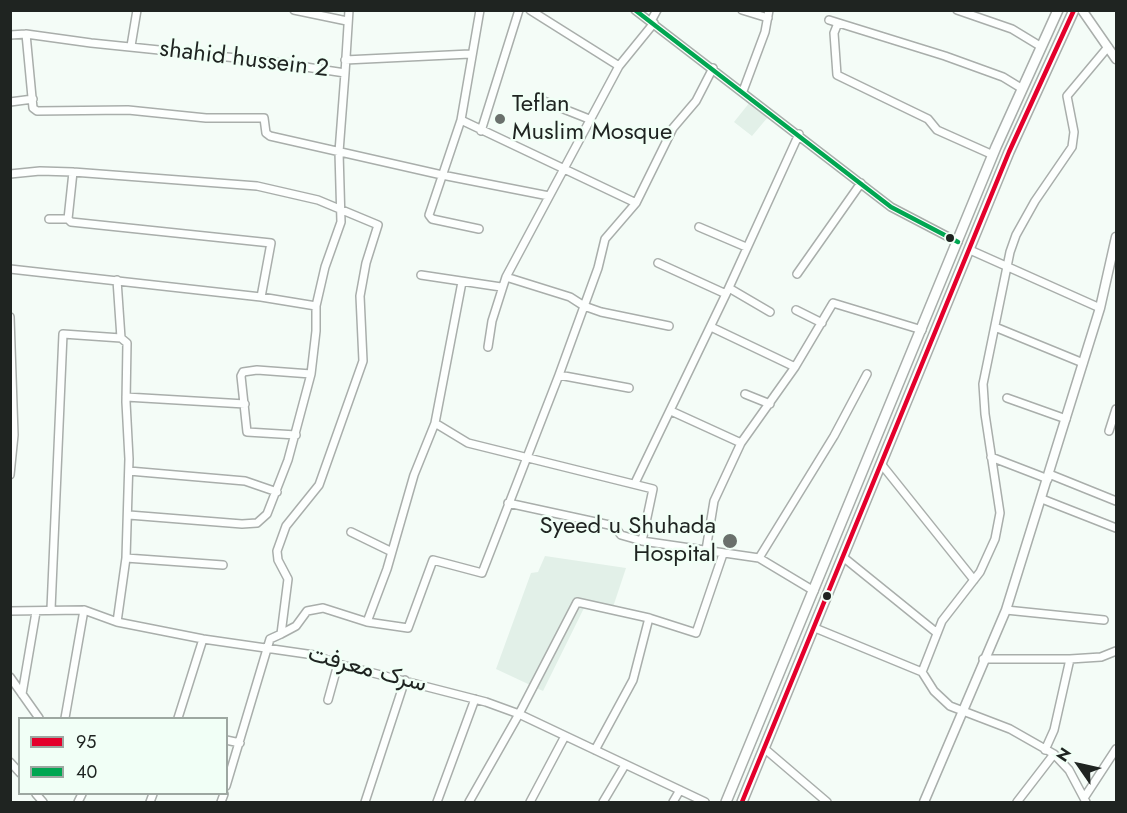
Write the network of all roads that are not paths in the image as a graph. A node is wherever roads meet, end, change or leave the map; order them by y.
1 (137, 10) edge
2 (294, 10) edge
3 (349, 10) edge
4 (480, 10) edge
5 (519, 10) edge
6 (530, 10) edge
7 (635, 10) edge
8 (657, 10) edge
9 (742, 10) edge
10 (957, 10) edge
11 (1058, 10) edge
12 (1074, 10) edge
13 (1082, 10) edge
14 (769, 14) edge
15 (829, 20) dead end
16 (347, 21) junction
17 (652, 22) junction
18 (838, 23) junction
19 (26, 34) junction
20 (10, 35) edge
21 (131, 46) junction
22 (1040, 46) junction
23 (1108, 47) junction
24 (470, 54) junction
25 (1116, 59) edge
26 (345, 60) junction
27 (620, 66) junction
28 (713, 68) junction
29 (345, 74) junction
30 (1021, 88) junction
31 (743, 91) junction
32 (33, 99) junction
33 (541, 100) dead end
34 (10, 102) edge
35 (589, 119) junction
36 (461, 120) junction
37 (481, 131) junction
38 (799, 134) junction
39 (339, 152) junction
40 (993, 155) junction
41 (563, 167) junction
42 (73, 172) junction
43 (10, 174) edge
44 (442, 175) junction
45 (861, 183) junction
46 (549, 196) junction
47 (636, 203) junction
48 (339, 209) junction
49 (48, 219) dead end
50 (68, 219) junction
51 (699, 227) dead end
52 (479, 229) dead end
53 (1116, 237) edge
54 (958, 242) junction
55 (746, 247) junction
56 (970, 250) junction
57 (658, 263) dead end
58 (1008, 266) junction
59 (10, 269) edge
60 (796, 274) dead end
61 (421, 275) dead end
62 (506, 277) junction
63 (117, 280) junction
64 (462, 282) junction
65 (501, 287) junction
66 (728, 291) junction
67 (261, 297) junction
68 (315, 306) junction
69 (584, 306) junction
70 (1100, 308) junction
71 (796, 310) dead end
72 (770, 312) dead end
73 (10, 317) edge
74 (822, 323) junction
75 (669, 326) dead end
76 (711, 327) junction
77 (995, 327) junction
78 (922, 330) junction
79 (121, 338) junction
80 (488, 347) dead end
81 (1083, 363) junction
82 (795, 367) junction
83 (311, 374) junction
84 (867, 374) dead end
85 (559, 375) junction
86 (629, 388) dead end
87 (745, 394) dead end
88 (126, 397) junction
89 (1006, 398) dead end
90 (244, 404) junction
91 (770, 404) junction
92 (1116, 409) edge
93 (670, 411) junction
94 (1066, 418) junction
95 (435, 423) junction
96 (1109, 431) dead end
97 (296, 435) junction
98 (741, 443) junction
99 (528, 457) junction
100 (992, 457) junction
101 (882, 465) junction
102 (129, 471) junction
103 (10, 475) edge
104 (1049, 477) junction
105 (635, 483) junction
106 (277, 492) junction
107 (1042, 500) junction
108 (1116, 501) edge
109 (508, 503) junction
110 (129, 515) junction
111 (1116, 528) edge
112 (351, 532) dead end
113 (642, 541) junction
114 (390, 550) junction
115 (706, 550) junction
116 (723, 554) junction
117 (843, 557) junction
118 (126, 558) junction
119 (759, 558) junction
120 (223, 565) dead end
121 (974, 580) junction
122 (814, 591) junction
123 (51, 609) junction
124 (84, 610) junction
125 (1006, 610) junction
126 (10, 611) edge
127 (36, 612) junction
128 (649, 618) junction
129 (1104, 620) dead end
130 (117, 622) junction
131 (367, 622) junction
132 (815, 628) junction
133 (937, 633) junction
134 (281, 634) junction
135 (203, 639) junction
136 (268, 647) junction
137 (1116, 651) edge
138 (983, 659) junction
139 (1070, 659) junction
140 (338, 664) junction
141 (922, 672) junction
142 (10, 676) edge
143 (405, 680) junction
144 (22, 694) junction
145 (475, 699) junction
146 (328, 700) dead end
147 (963, 710) junction
148 (519, 714) junction
149 (38, 717) edge
150 (65, 717) edge
151 (178, 717) edge
152 (565, 736) junction
153 (228, 740) edge
154 (240, 743) junction
155 (765, 749) junction
156 (1116, 749) edge
157 (596, 750) junction
158 (1045, 750) junction
159 (1054, 754) junction
160 (625, 765) junction
161 (228, 780) edge
162 (680, 790) junction
163 (1085, 800) edge
164 (365, 802) edge
165 (437, 802) edge
166 (469, 802) edge
167 (530, 802) edge
168 (603, 802) edge
169 (673, 802) edge
170 (705, 802) edge
171 (726, 802) edge
172 (742, 802) edge
173 (826, 802) edge
174 (924, 802) edge
175 (1017, 802) edge

1 - 21 street
2 - 16 street
3 - 16 street, shahid hussein 2
4 - 24 street
5 - 37 street
6 - 27 street
7 - 17 street
8 - 17 street
9 - 14 street
10 - 22 street
11 - 22 main road
12 - 56 main road
13 - 23 street
14 - 31 street
15 - 18 street
16 - 26 street, shahid hussein 2
17 - 27 street
17 - 28 street
18 - 30 street
18 - 40 street
19 - 20 street, shahid hussein 2
19 - 21 street, shahid hussein 2
19 - 32 street
21 - 29 street, shahid hussein 2
22 - 30 main road
23 - 25 street
23 - 58 street
24 - 26 street
24 - 36 street
26 - 29 street, shahid hussein 2
27 - 35 street
28 - 31 street
28 - 47 street
29 - 39 street
30 - 40 main road
31 - 38 street
32 - 34 street
32 - 39 street
33 - 35 street
35 - 41 street
36 - 37 street
36 - 44 street
37 - 41 street
38 - 45 street
38 - 55 street
39 - 44 street
39 - 48 street
40 - 54 main road
41 - 46 street
41 - 47 street
42 - 43 street
42 - 48 street
42 - 50 street
44 - 46 street
44 - 52 street
45 - 54 street
45 - 60 street
46 - 62 street
47 - 69 street
48 - 68 street
48 - 134 street
49 - 50 street
50 - 67 street
51 - 55 street
53 - 70 street
54 - 78 main road
55 - 66 street
56 - 58 street
56 - 101 main road
57 - 66 street
58 - 70 street
58 - 77 street
59 - 63 street
61 - 64 street
62 - 65 street
62 - 69 street
63 - 67 street
63 - 79 street
64 - 65 street
64 - 95 street
65 - 80 street
66 - 72 street
66 - 76 street
67 - 68 street
68 - 83 street
69 - 75 street
69 - 85 street
70 - 81 street
71 - 74 street
73 - 103 street
74 - 78 street
74 - 82 street
76 - 82 street
76 - 93 street
77 - 81 street
77 - 100 street
78 - 122 main road
79 - 88 street
79 - 123 street
81 - 94 street
82 - 91 street
83 - 90 street
83 - 97 street
84 - 119 street
85 - 86 street
85 - 99 street
87 - 91 street
88 - 90 street
88 - 102 street
89 - 94 street
90 - 97 street
91 - 98 street
92 - 96 street
93 - 98 street
93 - 105 street
94 - 104 street
95 - 99 street
95 - 114 street
97 - 106 street
98 - 115 street
99 - 105 street
99 - 109 street
100 - 104 street
100 - 121 street
101 - 117 main road
101 - 121 street
102 - 106 street
102 - 110 street
104 - 107 street
104 - 108 street
105 - 113 street
106 - 110 street
107 - 111 street
107 - 125 street
109 - 113 street
109 - 131 street
110 - 118 street
112 - 114 street
113 - 115 street
114 - 131 street
115 - 116 street
116 - 119 street
116 - 128 street
117 - 132 main road
117 - 133 street
118 - 120 street
118 - 130 street
119 - 122 street
121 - 133 street
122 - 171 main road
123 - 124 street, سرک معرفت
123 - 127 street, سرک معرفت
124 - 130 street, سرک معرفت
124 - 150 street
125 - 129 street
125 - 138 street
126 - 127 street, سرک معرفت
127 - 144 street
128 - 148 street
128 - 157 street
130 - 135 street, سرک معرفت
131 - 134 street
132 - 141 street
132 - 155 main road
133 - 141 street
134 - 136 street
135 - 136 street, سرک معرفت
135 - 151 street
136 - 140 street, سرک معرفت
136 - 154 street
137 - 139 street
138 - 139 street
138 - 147 street
139 - 158 street
140 - 143 street, سرک معرفت
140 - 146 street
141 - 147 street
142 - 144 street
143 - 145 street, سرک معرفت
143 - 164 street
144 - 149 street
145 - 148 street, سرک معرفت
145 - 165 street
147 - 158 street
147 - 174 street
148 - 152 street, سرک معرفت
148 - 166 street
152 - 157 street, سرک معرفت
152 - 167 street
153 - 154 street
154 - 161 street
155 - 172 main road
155 - 173 street
156 - 163 street
157 - 160 street, سرک معرفت
158 - 159 street
159 - 163 street
159 - 175 street
160 - 162 street, سرک معرفت
160 - 168 street
162 - 169 street
162 - 170 street, سرک معرفت

